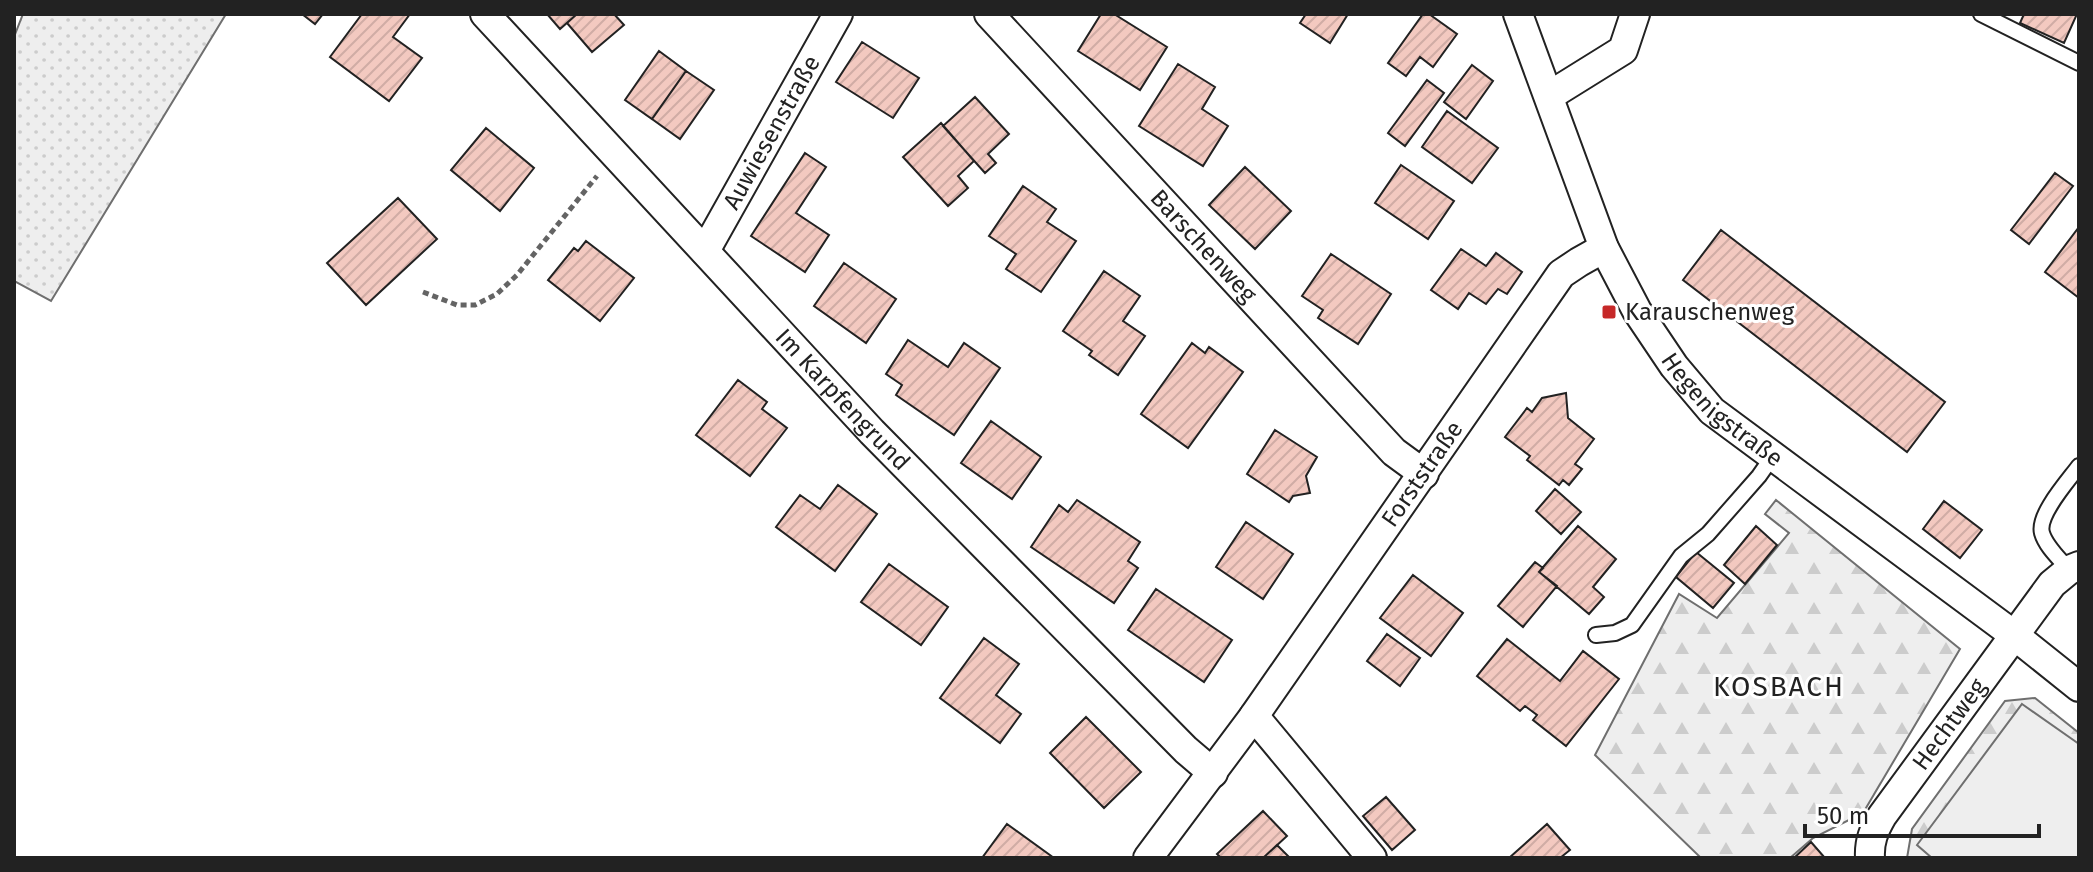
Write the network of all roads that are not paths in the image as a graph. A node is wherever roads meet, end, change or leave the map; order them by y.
1 (485, 14) edge
2 (838, 14) edge
3 (989, 14) edge
4 (1518, 14) edge
5 (1635, 14) edge
6 (1981, 14) edge
7 (2079, 63) edge
8 (1549, 96) junction
9 (1604, 248) junction
10 (705, 251) junction
11 (1773, 456) junction
12 (2079, 466) edge
13 (1424, 474) junction
14 (2074, 568) edge
15 (1596, 635) dead end
16 (2014, 635) junction
17 (2079, 687) edge
18 (1254, 716) junction
19 (1213, 773) junction
20 (1148, 858) edge
21 (1372, 858) edge
22 (1870, 858) edge

1 - 10 street, Im Karpfengrund
2 - 10 street, Auwiesenstraße
3 - 13 street, Barschenweg
4 - 8 street, Hegenigstraße
5 - 8 street
6 - 7 lane
8 - 9 street, Hegenigstraße
9 - 11 street, Hegenigstraße
9 - 13 street, Forststraße
10 - 19 street, Im Karpfengrund
11 - 15 lane
11 - 16 street, Hegenigstraße
12 - 14 lane
13 - 18 street, Forststraße
14 - 16 street, Hechtweg
16 - 17 street, Hegenigstraße
16 - 22 street, Hechtweg
18 - 19 street, Forststraße
18 - 21 street
19 - 20 street, Forststraße

